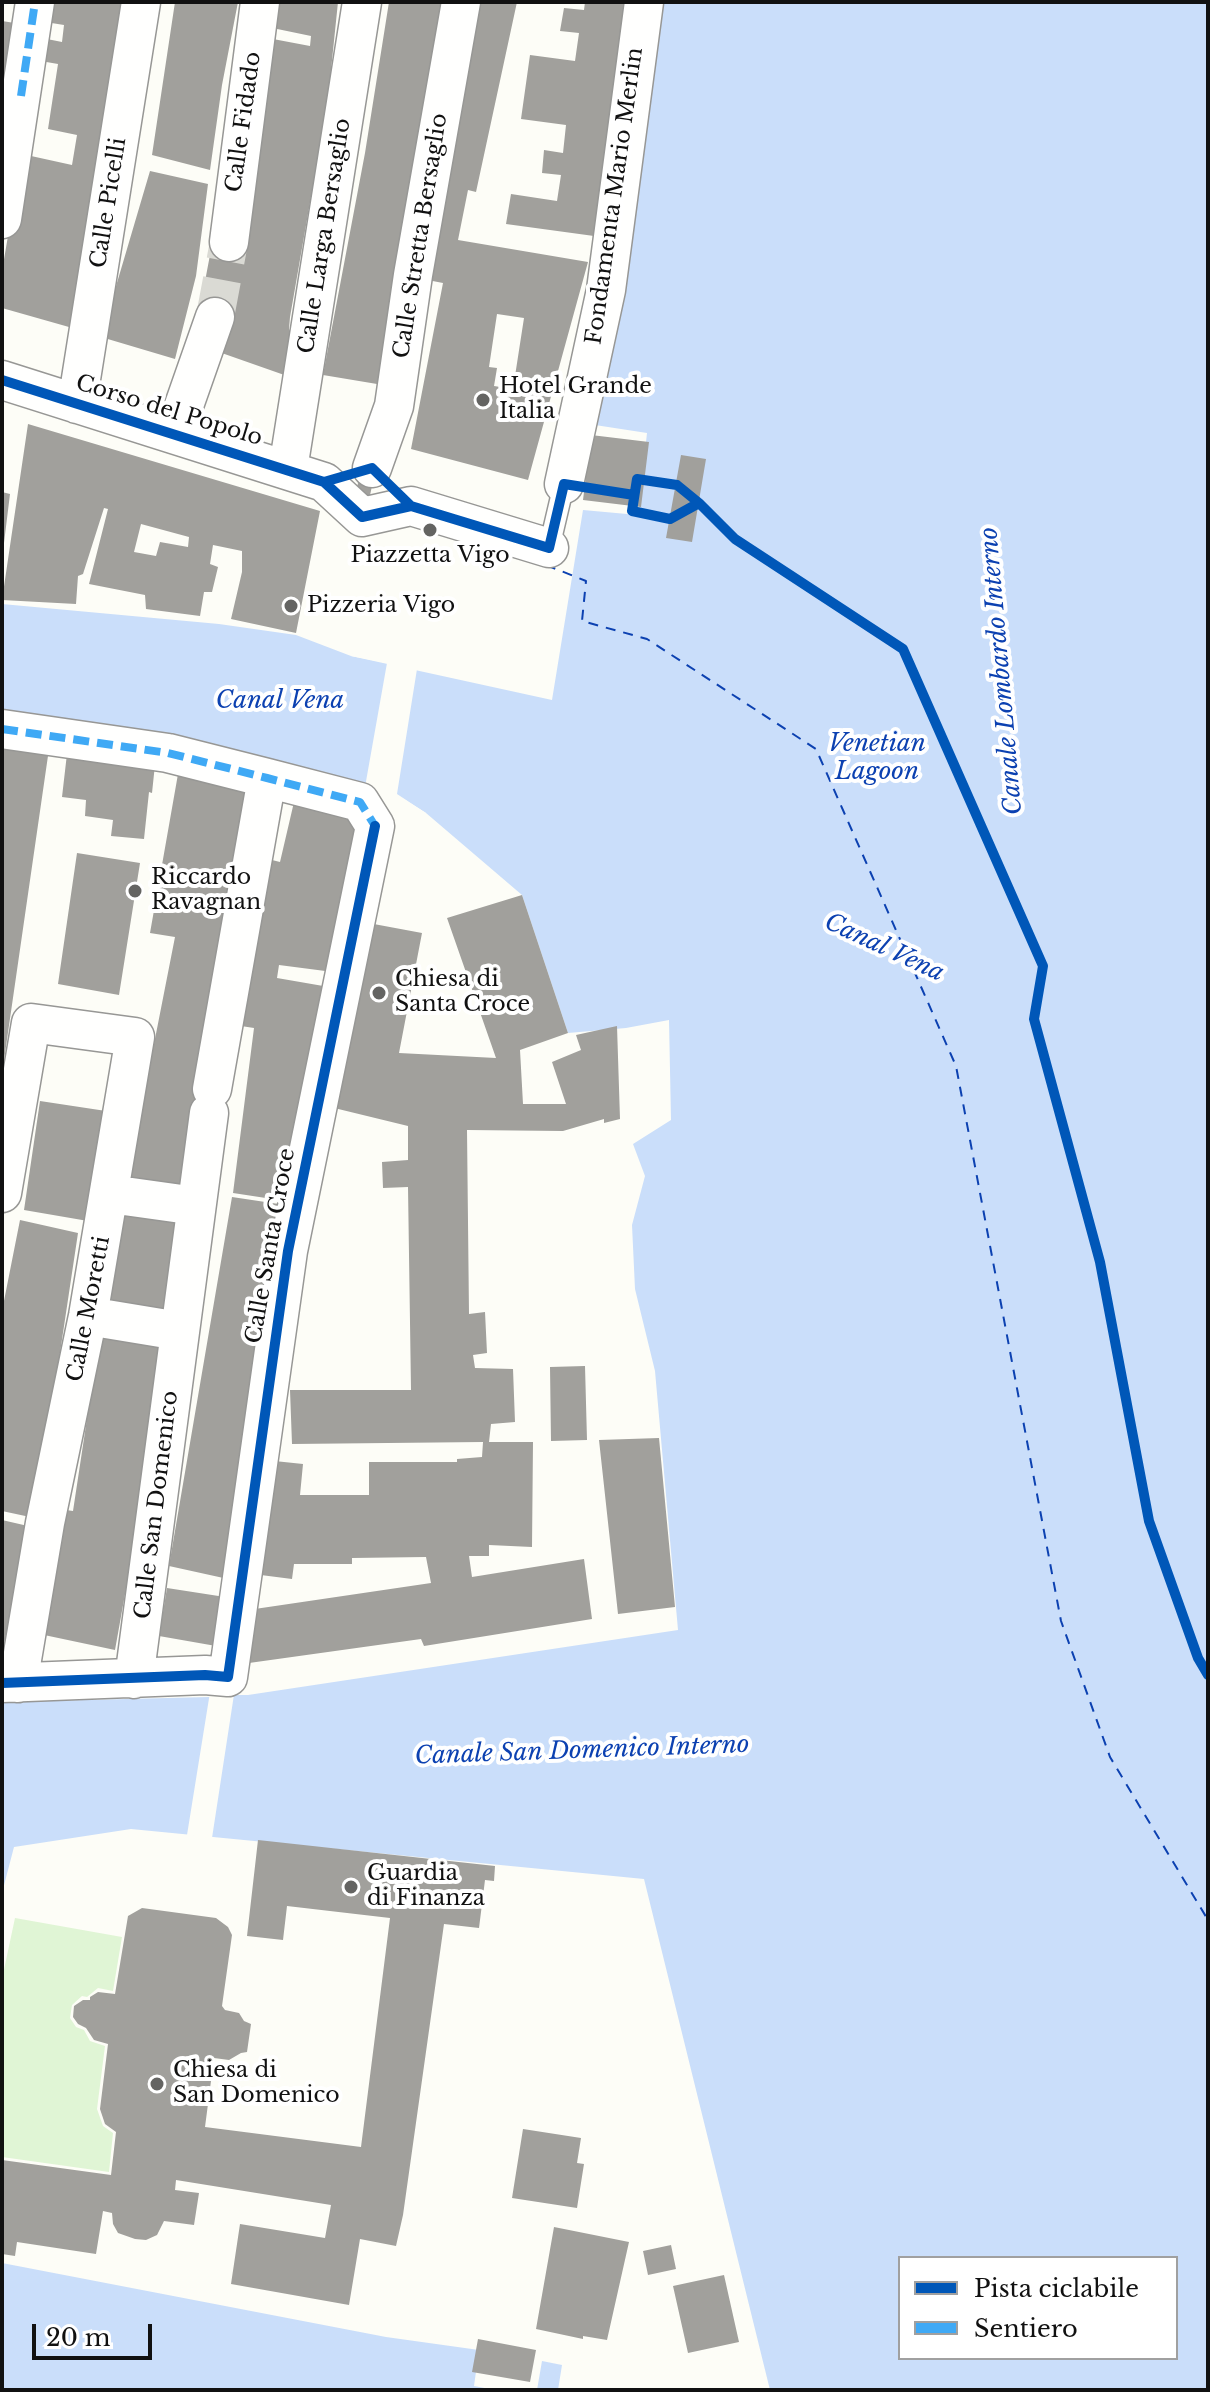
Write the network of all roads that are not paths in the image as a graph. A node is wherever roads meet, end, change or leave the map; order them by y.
1 (35, 2) edge
2 (141, 2) edge
3 (260, 2) edge
4 (362, 2) edge
5 (461, 2) edge
6 (644, 2) edge
7 (2, 219) edge
8 (229, 242) tunnel mouth
9 (215, 317) tunnel mouth
10 (2, 380) edge
11 (77, 404) junction
12 (174, 434) junction
13 (372, 468) junction
14 (288, 469) junction
15 (324, 482) junction
16 (564, 484) joint
17 (411, 506) junction
18 (549, 548) joint
19 (2, 729) edge
20 (267, 778) junction
21 (2, 1193) edge
22 (110, 1194) junction
23 (196, 1206) junction
24 (88, 1316) junction
25 (179, 1331) junction
26 (134, 1679) junction
27 (10, 1683) edge

1 - 7 street
2 - 11 street, Calle Picelli
3 - 8 street, Calle Fidado
4 - 14 street, Calle Larga Bersaglio
5 - 13 street, Calle Stretta Bersaglio
6 - 16 street, Fondamenta Mario Merlin
9 - 12 street
10 - 11 street, Corso del Popolo
11 - 12 street, Corso del Popolo
12 - 14 street, Corso del Popolo
13 - 15 street
13 - 17 street, Corso del Popolo
14 - 15 street, Corso del Popolo
15 - 17 street, Corso del Popolo
16 - 18 lane
17 - 18 street, Corso del Popolo
19 - 20 street
20 - 23 street, Calle San Domenico
20 - 26 street, Calle Santa Croce
21 - 22 street, Calle Moretti
22 - 23 street
22 - 24 street, Calle Moretti
23 - 25 street, Calle San Domenico
24 - 25 street
24 - 27 street, Calle Moretti
25 - 26 street, Calle San Domenico
26 - 27 street

